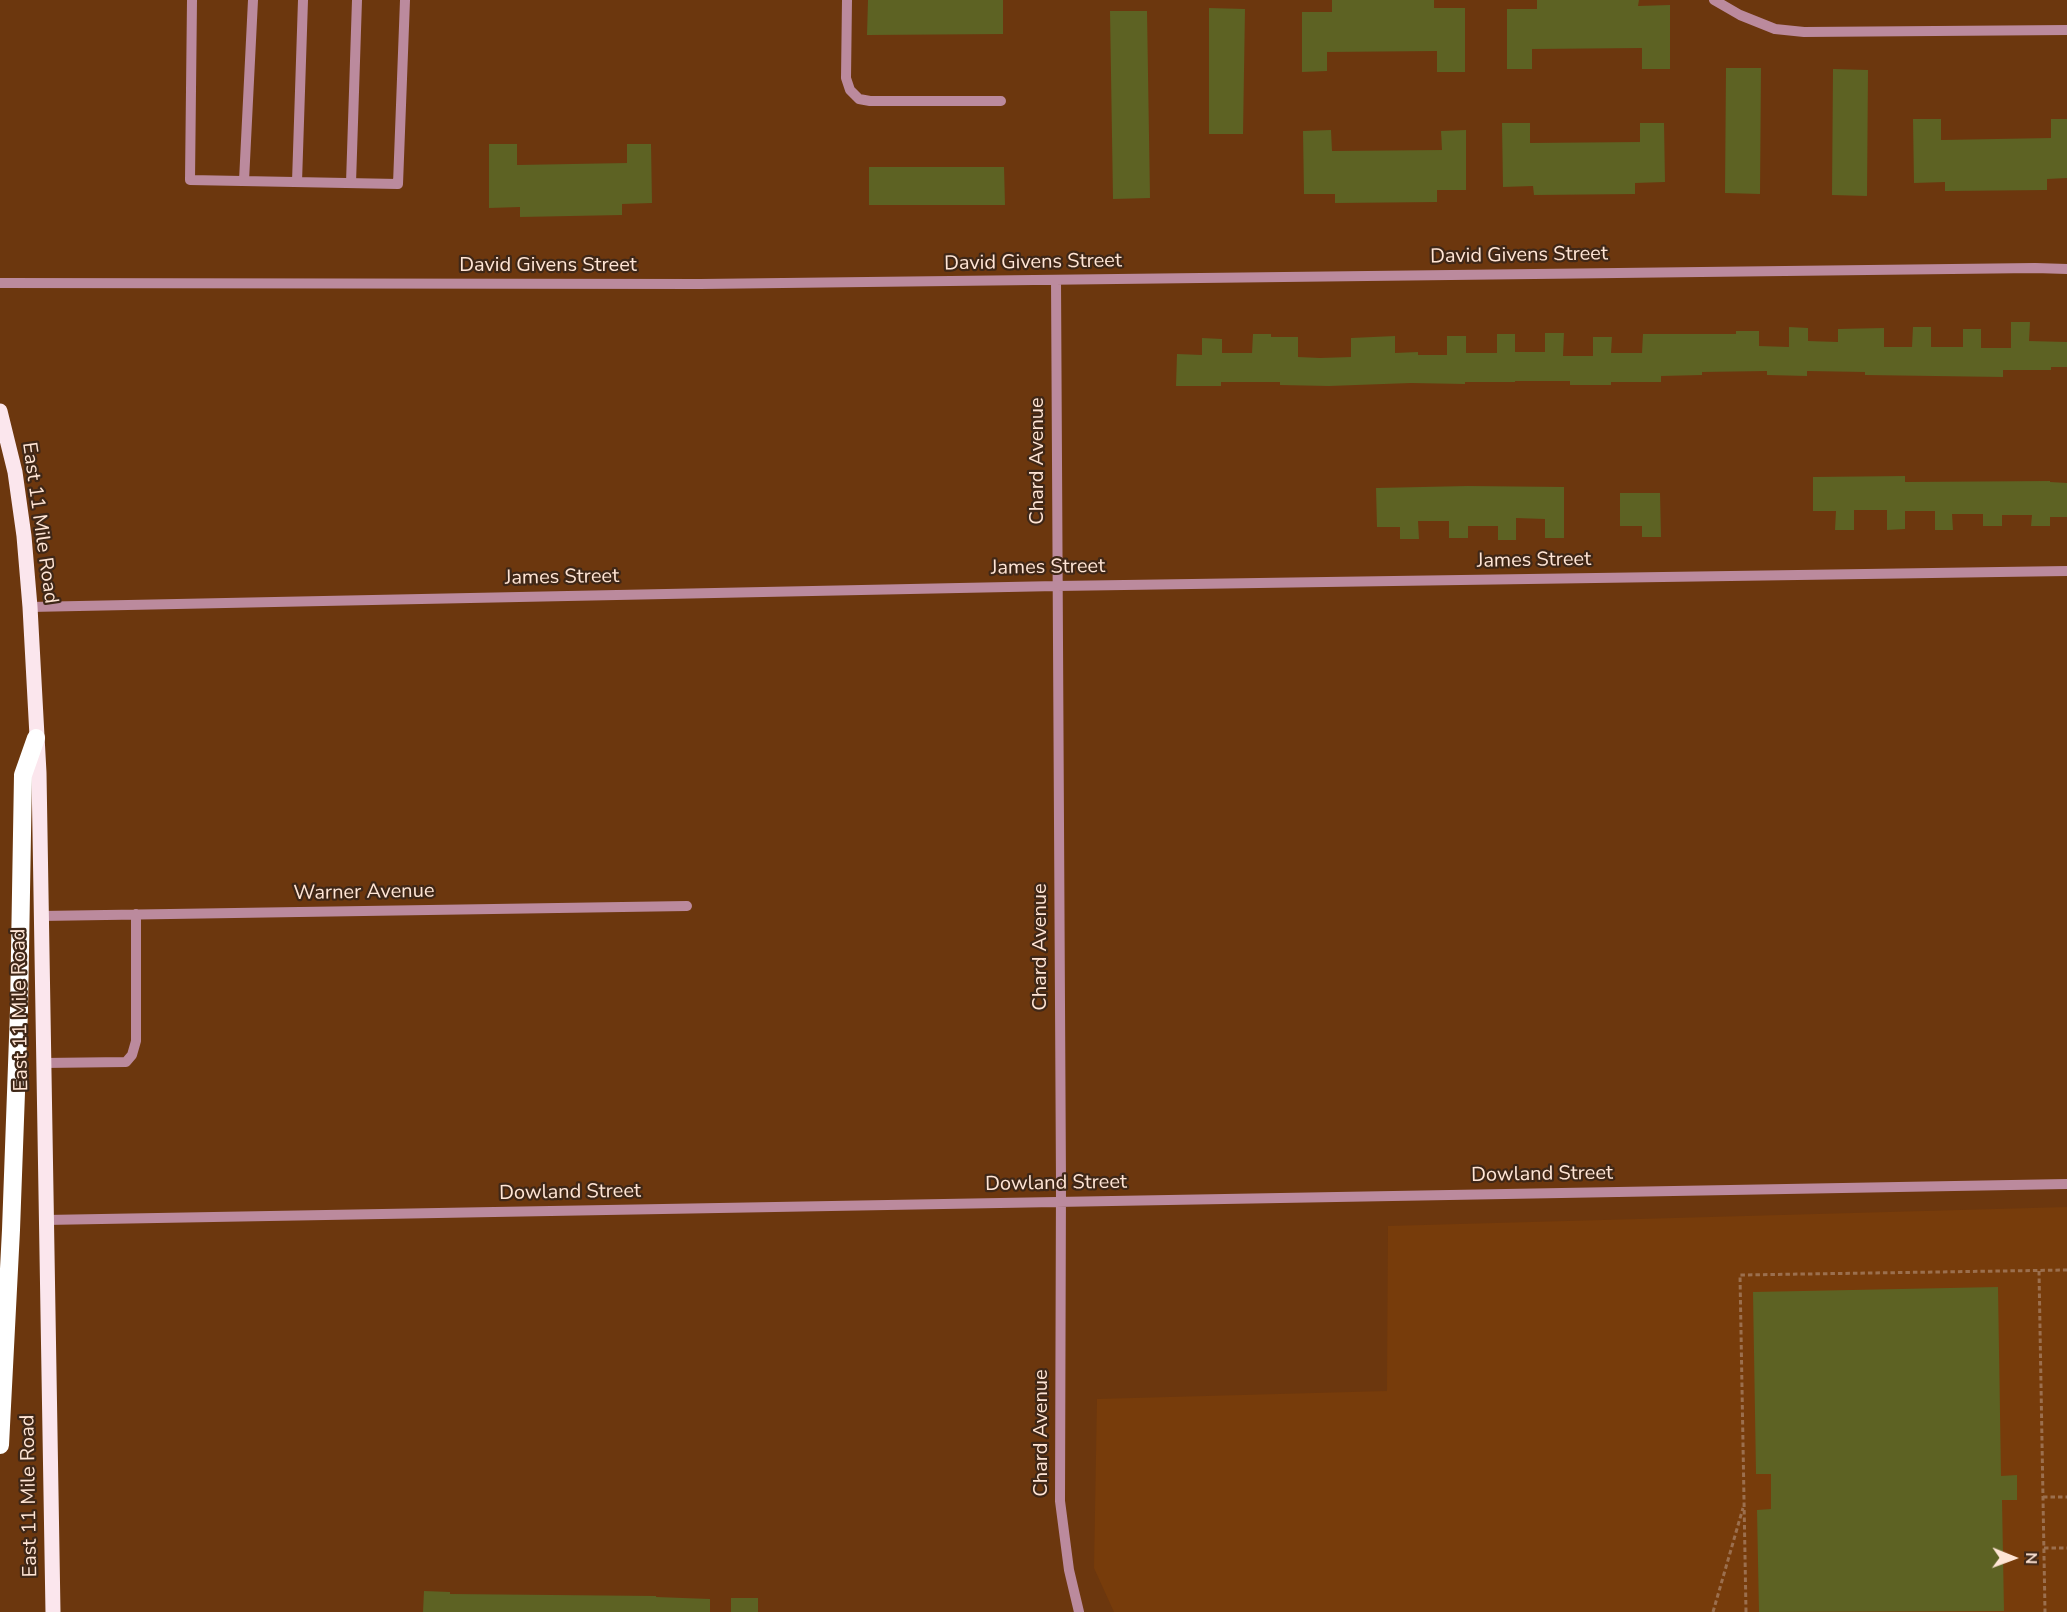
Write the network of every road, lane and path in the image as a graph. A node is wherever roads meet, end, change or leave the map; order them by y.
1 (192, 0) edge
2 (254, 0) edge
3 (303, 0) edge
4 (357, 0) edge
5 (405, 0) edge
6 (847, 0) edge
7 (1714, 0) edge
8 (2067, 30) edge
9 (1001, 101) dead end
10 (244, 181) junction
11 (297, 182) junction
12 (351, 183) junction
13 (2067, 269) edge
14 (1056, 280) junction
15 (0, 283) edge
16 (0, 411) edge
17 (2067, 571) edge
18 (1057, 586) junction
19 (30, 607) junction
20 (36, 738) junction
21 (687, 906) dead end
22 (136, 914) junction
23 (40, 916) junction
24 (43, 1064) junction
25 (2067, 1184) edge
26 (1061, 1202) junction
27 (45, 1220) junction
28 (2039, 1270) junction
29 (2067, 1270) edge
30 (0, 1445) edge
31 (2043, 1497) junction
32 (2067, 1497) edge
33 (1744, 1503) junction
34 (2044, 1548) junction
35 (2067, 1548) edge
36 (53, 1612) edge
37 (1079, 1612) edge
38 (1713, 1612) edge
39 (1746, 1612) edge
40 (2045, 1612) edge

1 - 10 street
2 - 10 street
3 - 11 street
4 - 12 street
5 - 12 street
6 - 9 street
7 - 8 street
10 - 11 street
11 - 12 street
13 - 14 street, David Givens Street
14 - 15 street, David Givens Street
14 - 18 street, Chard Avenue
16 - 19 main road, East 11 Mile Road
17 - 18 street, James Street
18 - 19 street, James Street
18 - 26 street, Chard Avenue
19 - 20 main road, East 11 Mile Road
20 - 23 main road, East 11 Mile Road
20 - 30 highway
21 - 22 street, Warner Avenue
22 - 23 street, Warner Avenue
22 - 24 street
23 - 24 main road, East 11 Mile Road
24 - 27 main road, East 11 Mile Road
25 - 26 street, Dowland Street
26 - 27 street, Dowland Street
26 - 37 street, Chard Avenue
27 - 36 main road, East 11 Mile Road
28 - 29 path
28 - 31 path
28 - 33 path
31 - 32 path
31 - 34 path
33 - 38 path
33 - 39 path
34 - 35 path
34 - 40 path

